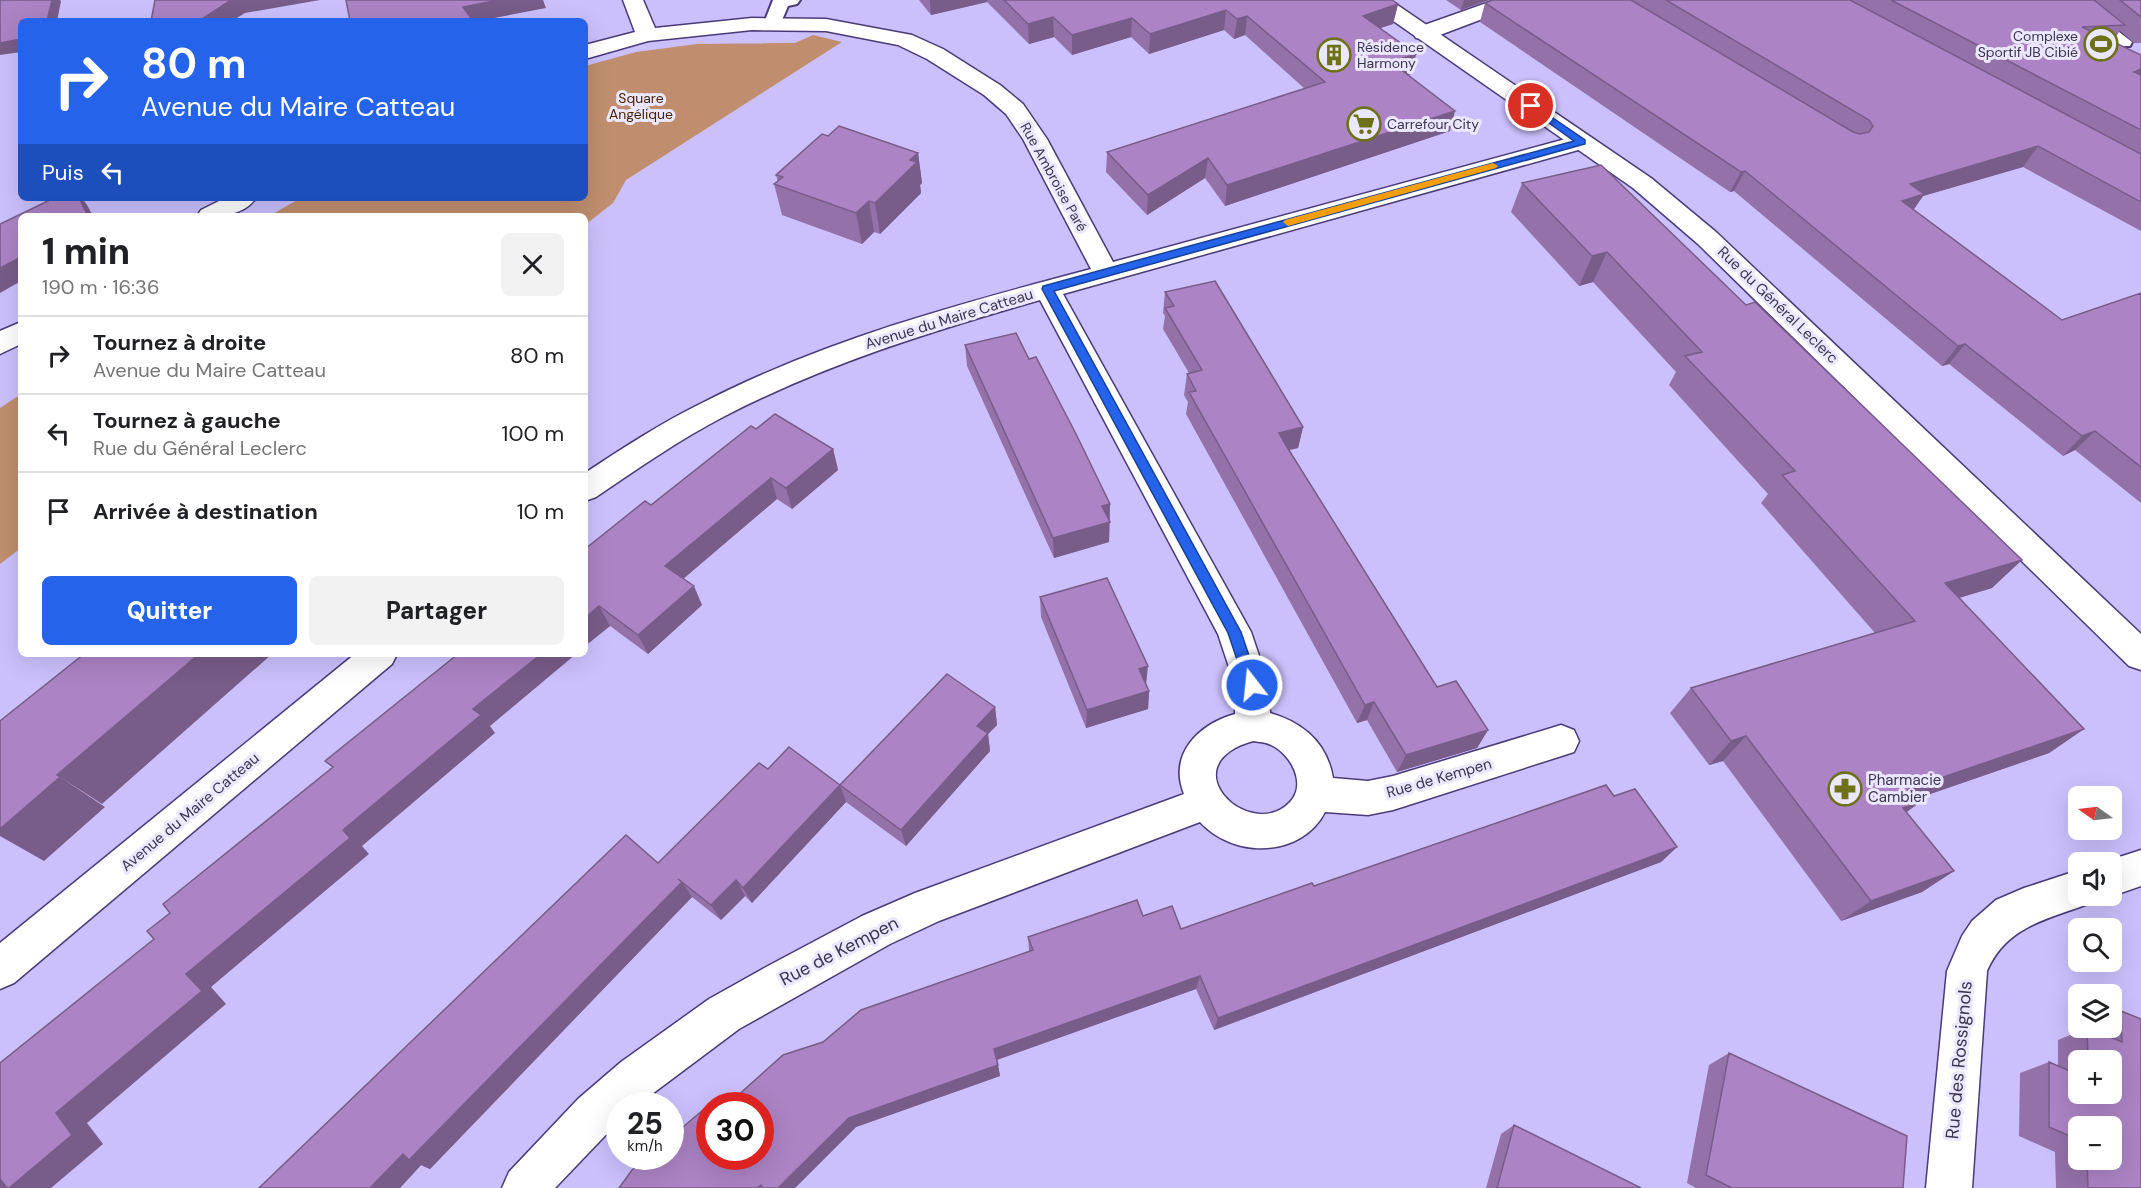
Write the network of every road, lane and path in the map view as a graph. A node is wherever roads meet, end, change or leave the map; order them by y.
1 (633, 0) edge
2 (791, 0) edge
3 (1376, 0) edge
4 (1515, 0) edge
5 (2067, 0) edge
6 (773, 23) junction
7 (1424, 33) junction
8 (647, 35) junction
9 (2123, 42) edge
10 (588, 51) edge
11 (1581, 142) junction
12 (238, 201) edge
13 (216, 213) edge
14 (1106, 273) junction
15 (1047, 289) junction
16 (18, 333) edge
17 (0, 344) edge
18 (588, 487) edge
19 (2141, 656) edge
20 (376, 657) edge
21 (1253, 725) junction
22 (1561, 741) dead end
23 (1316, 794) junction
24 (1206, 803) junction
25 (2141, 868) edge
26 (2122, 875) edge
27 (2068, 893) edge
28 (0, 969) edge
29 (525, 1188) edge
30 (1949, 1188) edge

1 - 8 street
2 - 6 lane
3 - 7 street, Rue du Général Leclerc
4 - 7 street
5 - 9 lane
6 - 8 street, Rue Ambroise Paré
6 - 14 street, Rue Ambroise Paré
7 - 11 street, Rue du Général Leclerc
8 - 10 street, Rue Ambroise Paré
11 - 14 street, Avenue du Maire Catteau
11 - 19 street, Rue du Général Leclerc
12 - 13 street
14 - 15 street, Avenue du Maire Catteau
15 - 18 street, Avenue du Maire Catteau
15 - 21 street
16 - 17 street
20 - 28 street, Avenue du Maire Catteau
21 - 23 street
21 - 24 street
22 - 23 street, Rue de Kempen
23 - 24 street
24 - 29 street, Rue de Kempen
25 - 26 street
27 - 30 street, Rue des Rossignols

